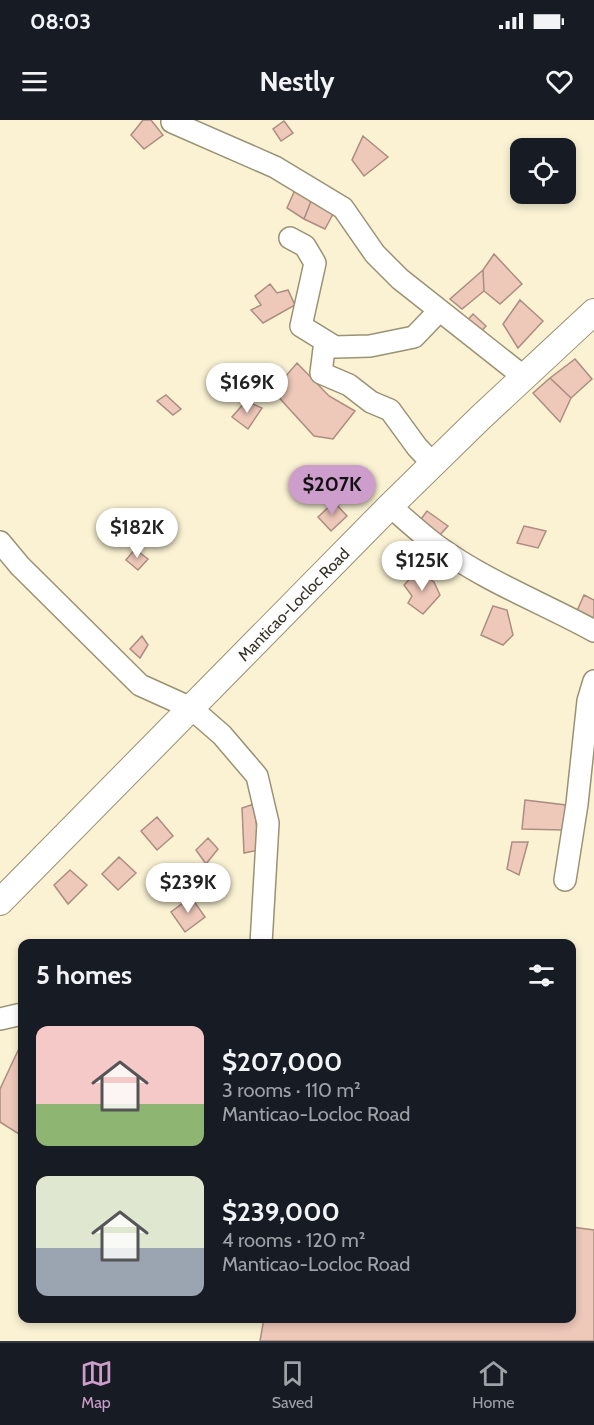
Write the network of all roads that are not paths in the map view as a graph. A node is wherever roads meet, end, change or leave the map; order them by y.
1 (172, 122) dead end
2 (290, 238) dead end
3 (439, 311) junction
4 (594, 312) edge
5 (325, 341) junction
6 (524, 376) junction
7 (433, 464) junction
8 (390, 506) junction
9 (0, 542) edge
10 (594, 631) edge
11 (594, 681) edge
12 (191, 708) junction
13 (566, 880) dead end
14 (0, 902) edge
15 (261, 939) edge
16 (18, 1015) edge
17 (0, 1019) edge

1 - 3 street
2 - 5 street
3 - 5 street
3 - 6 street
4 - 6 street, Manticao-Locloc Road
5 - 7 street
6 - 7 street, Manticao-Locloc Road
7 - 8 street, Manticao-Locloc Road
8 - 10 street
8 - 12 street, Manticao-Locloc Road
9 - 12 street
11 - 13 street
12 - 14 street, Manticao-Locloc Road
12 - 15 street
16 - 17 street

